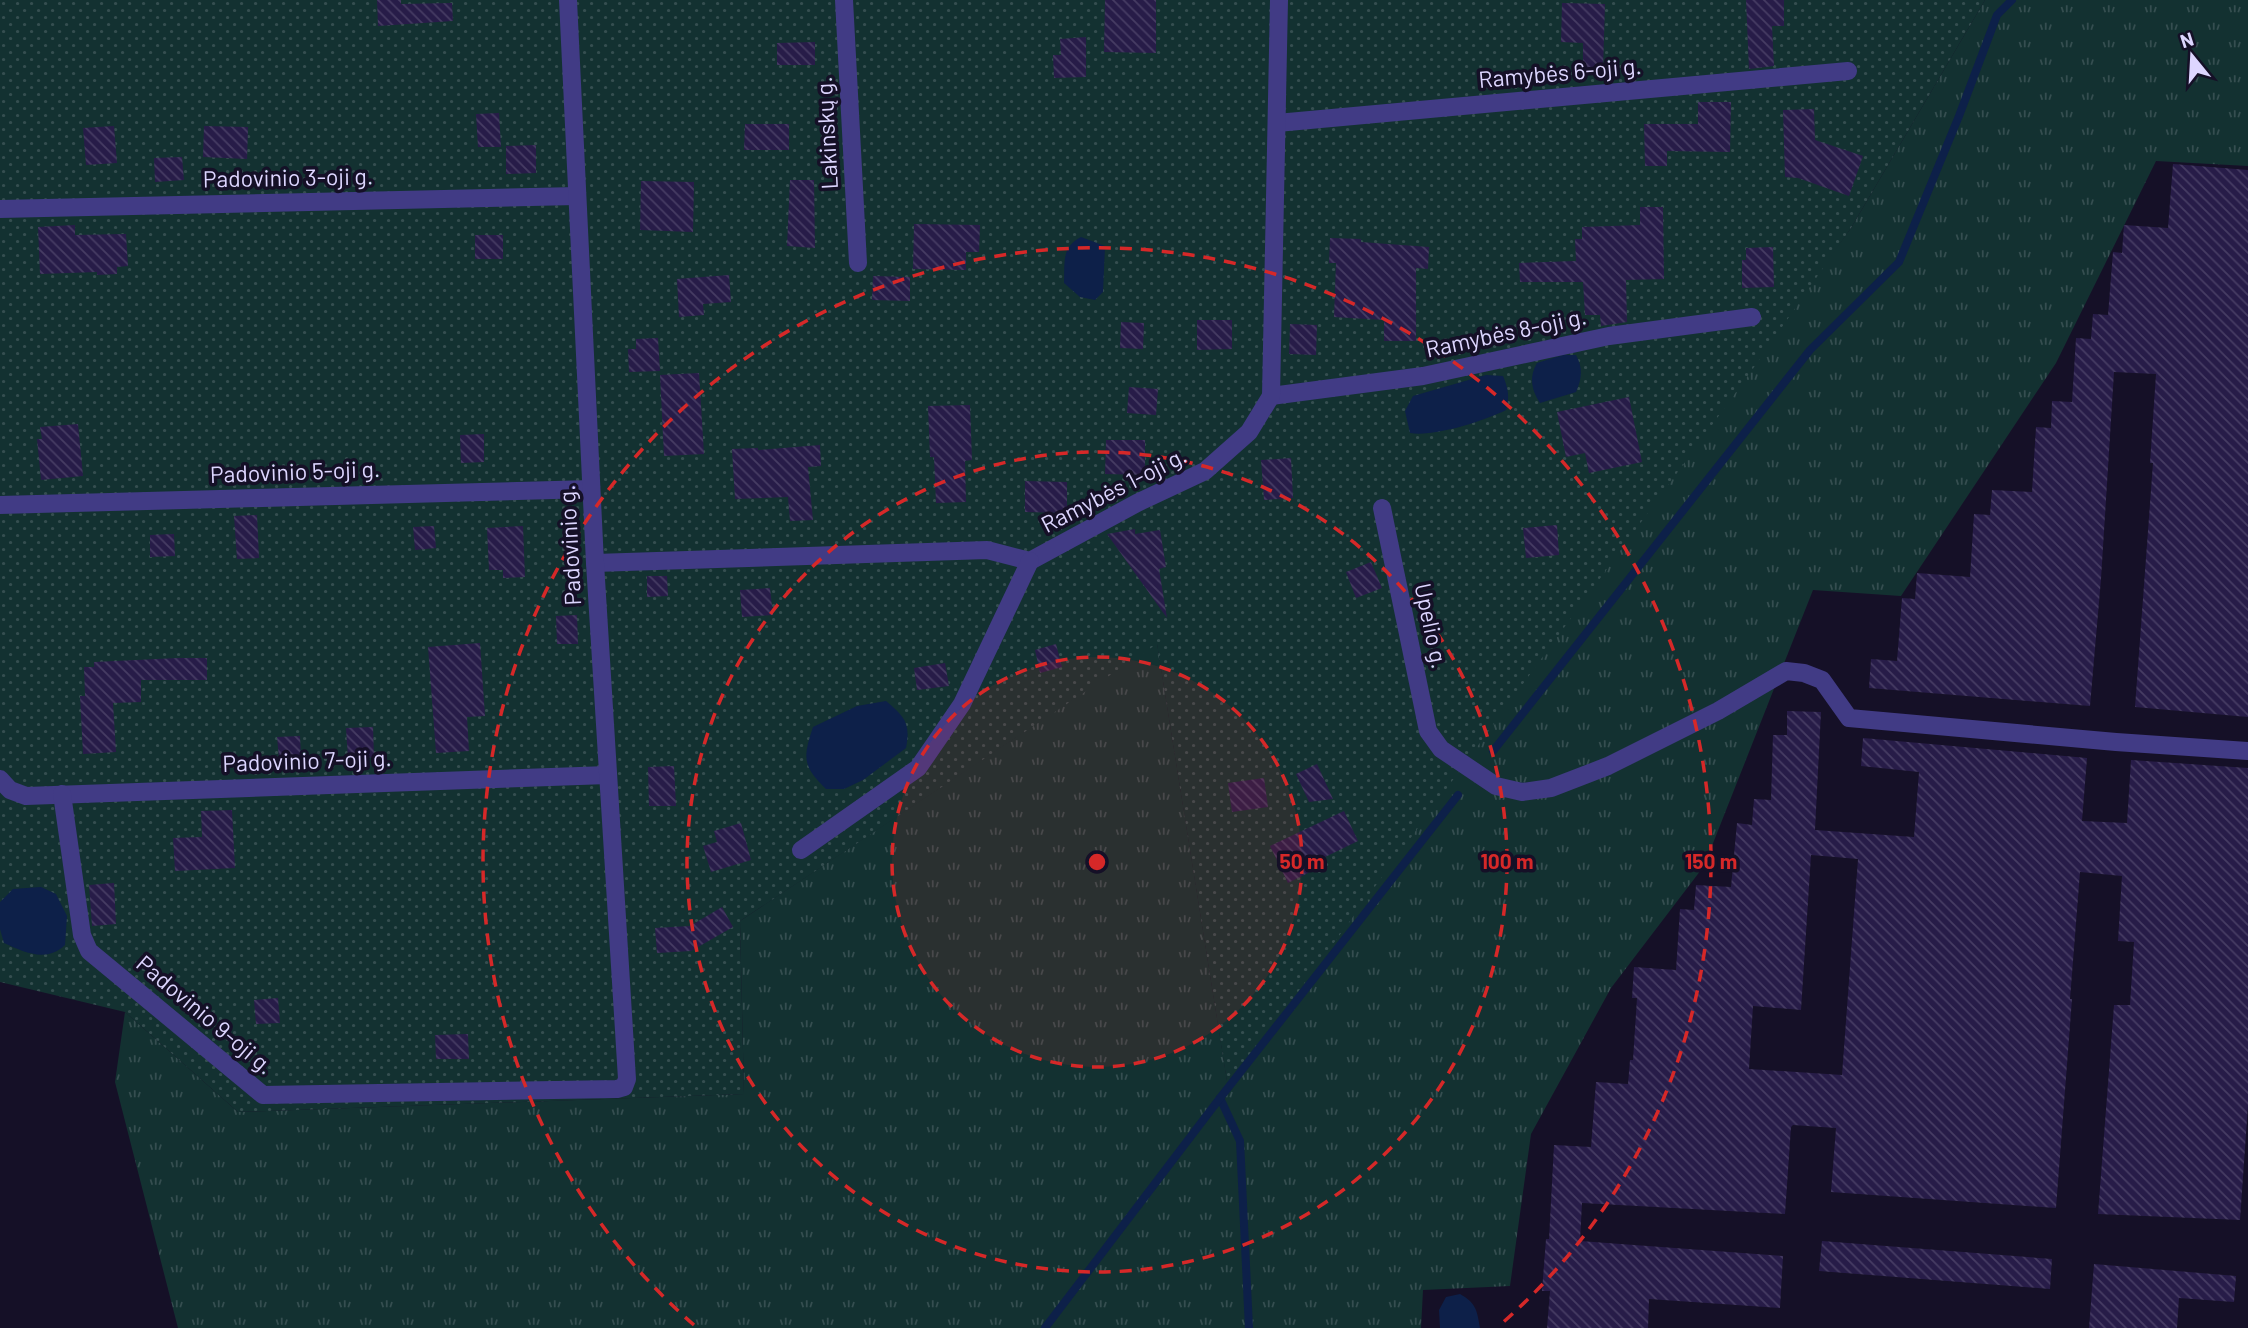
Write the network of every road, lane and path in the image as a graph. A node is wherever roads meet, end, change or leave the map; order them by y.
1 (568, 0) edge
2 (844, 0) edge
3 (1279, 0) edge
4 (1849, 71) dead end
5 (1277, 123) junction
6 (577, 196) junction
7 (0, 209) edge
8 (858, 263) dead end
9 (1752, 317) dead end
10 (1271, 396) junction
11 (591, 489) junction
12 (0, 505) edge
13 (1382, 508) dead end
14 (1030, 561) junction
15 (595, 563) junction
16 (2248, 751) edge
17 (608, 775) junction
18 (5, 785) edge
19 (62, 794) junction
20 (801, 850) dead end
21 (624, 1087) joint

1 - 6 street, Padovinio g.
2 - 8 street, Lakinskų g.
3 - 5 street
4 - 5 street, Ramybės 6-oji g.
5 - 10 street
6 - 7 street, Padovinio 3-oji g.
6 - 11 street, Padovinio g.
9 - 10 street, Ramybės 8-oji g.
10 - 14 street, Ramybės 1-oji g.
11 - 12 street, Padovinio 5-oji g.
11 - 15 street, Padovinio g.
13 - 16 street, Upelio g.
14 - 15 street, Ramybės 1-oji g.
14 - 20 street
15 - 17 street, Padovinio g.
17 - 19 street, Padovinio 7-oji g.
17 - 21 street, Padovinio g.
18 - 19 street, Padovinio 7-oji g.
19 - 21 street, Padovinio 9-oji g.

